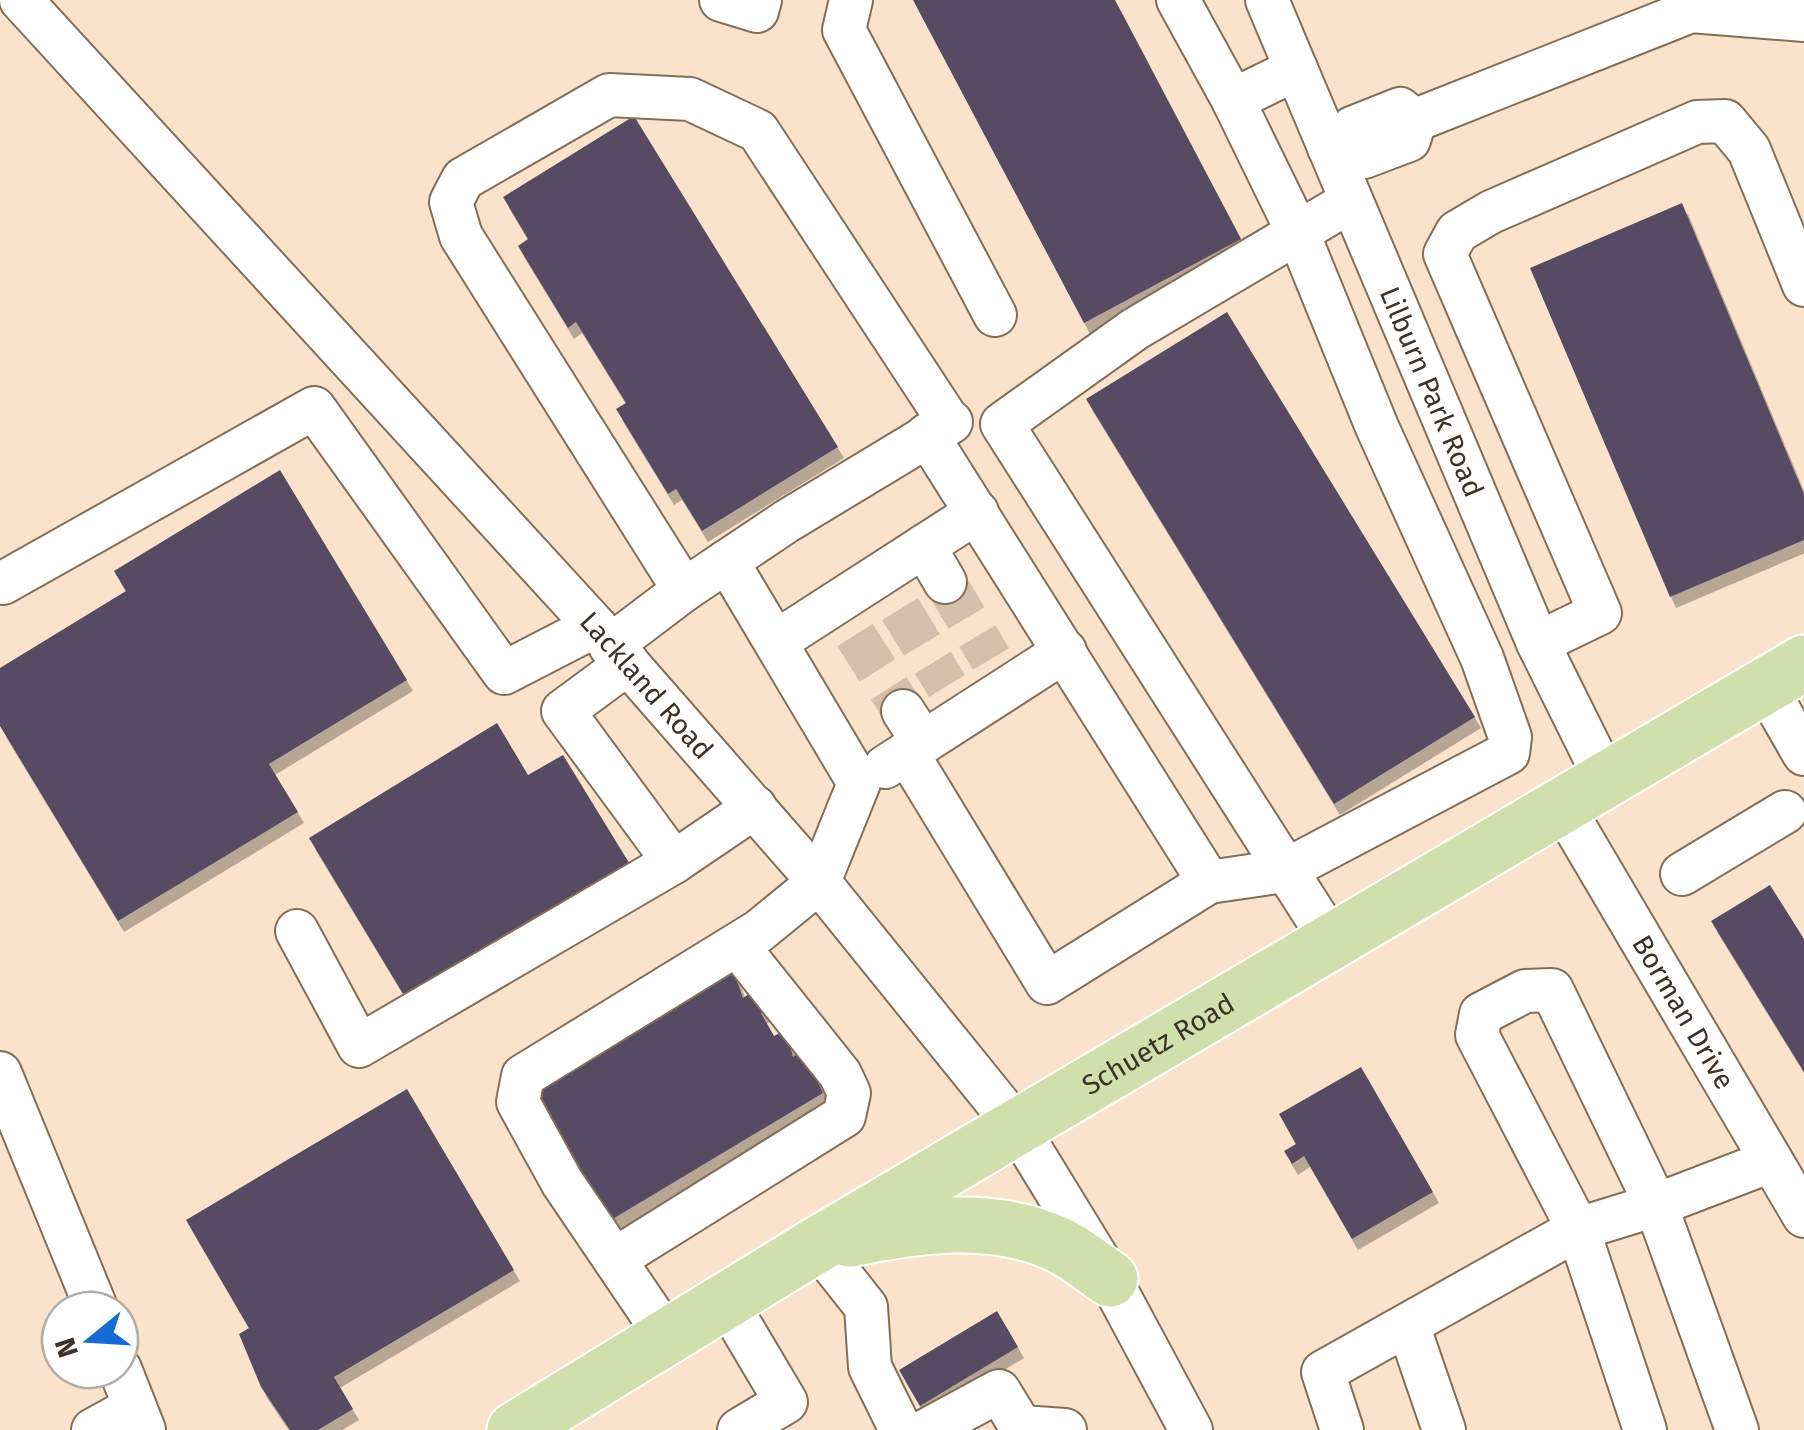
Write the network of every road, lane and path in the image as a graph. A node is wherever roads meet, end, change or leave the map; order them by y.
1 (721, 0) edge
2 (760, 0) edge
3 (851, 0) edge
4 (1178, 0) edge
5 (1267, 0) edge
6 (22, 1) edge
7 (1689, 6) edge
8 (1804, 20) edge
9 (1296, 68) junction
10 (1233, 100) junction
11 (1335, 146) junction
12 (1351, 201) junction
13 (1298, 234) junction
14 (1445, 254) junction
15 (1386, 285) junction
16 (1804, 285) edge
17 (995, 314) dead end
18 (365, 374) junction
19 (314, 408) junction
20 (1002, 424) junction
21 (938, 428) junction
22 (977, 512) junction
23 (727, 562) junction
24 (4, 583) dead end
25 (684, 590) junction
26 (777, 641) junction
27 (1538, 643) junction
28 (611, 645) junction
29 (1065, 651) junction
30 (1784, 674) edge
31 (911, 736) junction
32 (1804, 754) edge
33 (859, 783) junction
34 (1584, 793) junction
35 (755, 807) junction
36 (1798, 819) edge
37 (674, 862) junction
38 (1284, 871) junction
39 (1682, 874) dead end
40 (820, 882) junction
41 (1209, 882) junction
42 (297, 931) dead end
43 (1332, 942) junction
44 (737, 945) junction
45 (0, 1073) edge
46 (1017, 1127) junction
47 (1771, 1161) junction
48 (1656, 1205) junction
49 (1804, 1216) edge
50 (1578, 1229) junction
51 (817, 1245) junction
52 (614, 1259) junction
53 (1110, 1279) junction
54 (90, 1290) edge
55 (726, 1302) junction
56 (1408, 1324) junction
57 (667, 1337) junction
58 (133, 1402) edge
59 (93, 1430) edge
60 (515, 1430) edge
61 (740, 1430) edge
62 (901, 1430) edge
63 (927, 1430) edge
64 (1065, 1430) edge
65 (1190, 1430) edge
66 (1342, 1430) edge
67 (1444, 1430) edge
68 (1645, 1430) edge
69 (1737, 1430) edge

1 - 2 street
3 - 17 street
4 - 10 street
5 - 9 street, Lilburn Park Road
6 - 18 street, Lackland Road
7 - 8 street
7 - 11 street
9 - 10 street
9 - 11 street, Lilburn Park Road
10 - 13 street
11 - 12 street, Lilburn Park Road
12 - 13 street
12 - 15 street, Lilburn Park Road
13 - 20 street
13 - 38 street
14 - 15 street
14 - 16 street
14 - 27 street
15 - 27 street, Lilburn Park Road
18 - 19 street
18 - 28 street, Lackland Road
19 - 24 street
19 - 28 street
20 - 21 street
20 - 38 street
21 - 22 street
21 - 23 street
21 - 25 street
22 - 26 street
22 - 29 street
23 - 25 street
23 - 26 street
25 - 28 street
26 - 33 street
27 - 34 street, Lilburn Park Road
28 - 35 street, Lackland Road
28 - 37 street
29 - 31 street
29 - 41 street
30 - 32 street
30 - 34 main road, Schuetz Road
31 - 33 street
31 - 41 street
33 - 40 street
34 - 43 main road, Schuetz Road
34 - 47 street, Borman Drive
35 - 37 street
35 - 40 street, Lackland Road
36 - 39 street
37 - 42 street
38 - 41 street
38 - 43 street
40 - 44 street
40 - 46 street, Lackland Road
43 - 46 main road, Schuetz Road
44 - 52 street
44 - 52 street
45 - 54 street
46 - 51 main road, Schuetz Road
46 - 53 street, Lackland Road
47 - 48 street
47 - 49 street, Borman Drive
48 - 50 street
48 - 50 street
48 - 69 street
50 - 56 street
50 - 68 street
51 - 53 main road
51 - 55 main road, Schuetz Road
51 - 62 street
52 - 57 street
53 - 65 street, Lackland Road
55 - 57 main road, Schuetz Road
55 - 61 street
56 - 66 street
56 - 67 street
57 - 60 main road, Schuetz Road
58 - 59 street
63 - 64 street

